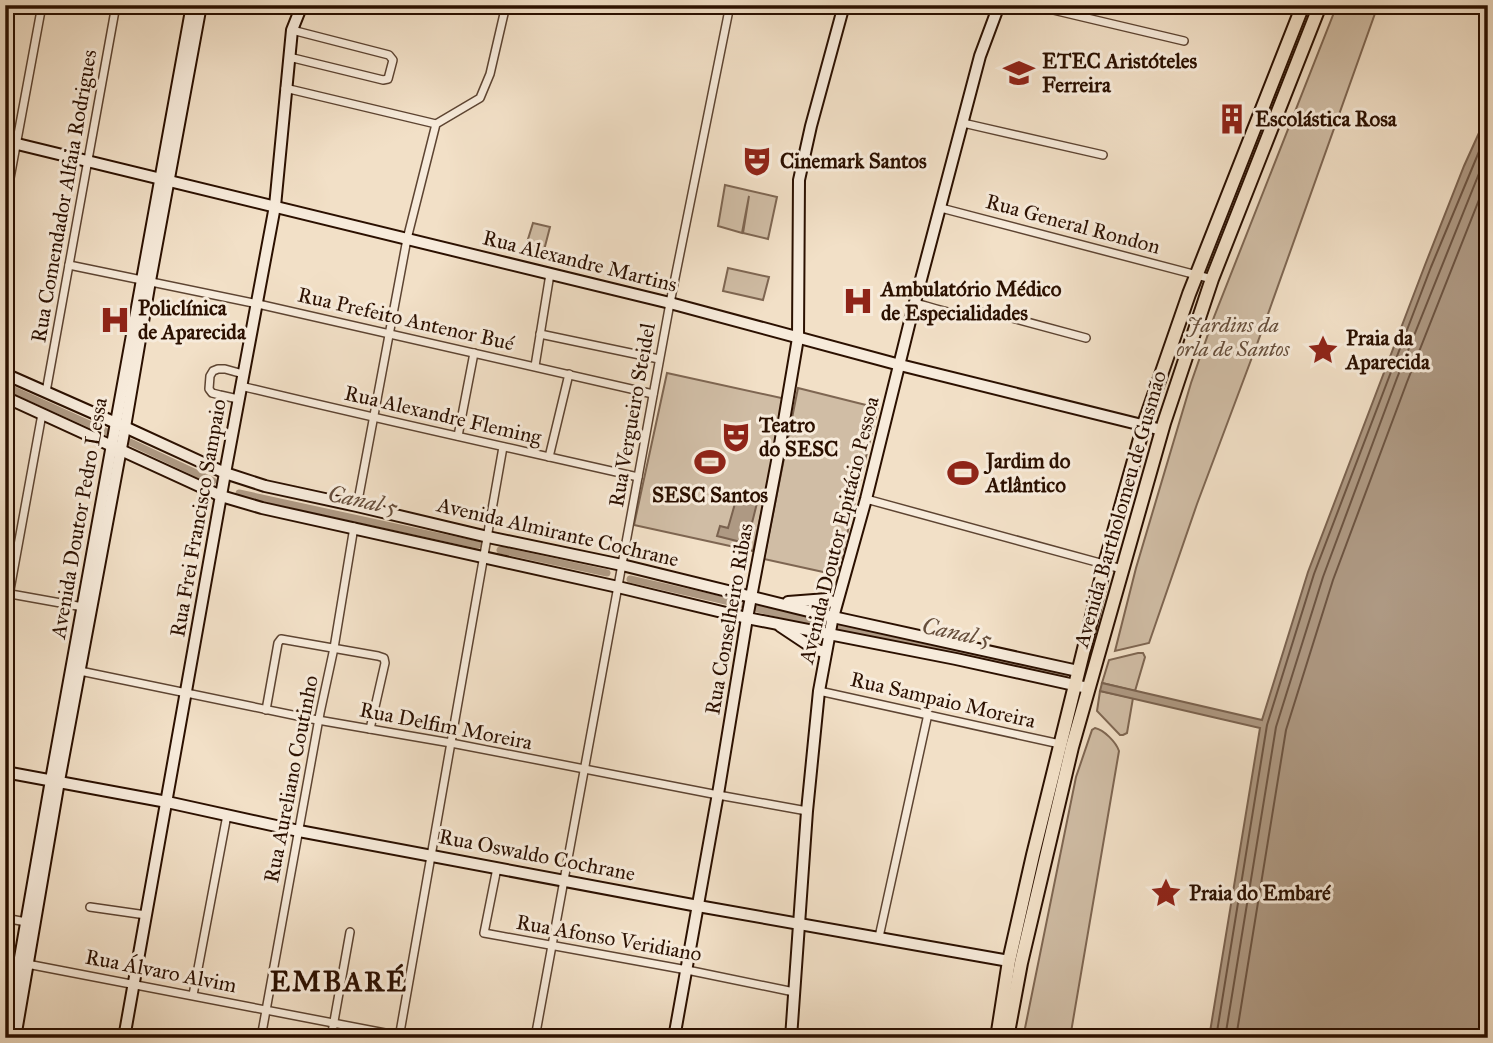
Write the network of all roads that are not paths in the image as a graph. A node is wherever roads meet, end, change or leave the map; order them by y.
1 (42, 5) edge
2 (116, 5) edge
3 (192, 5) edge
4 (201, 5) edge
5 (302, 5) edge
6 (506, 5) edge
7 (730, 5) edge
8 (844, 5) edge
9 (1032, 5) edge
10 (1320, 5) edge
11 (996, 6) edge
12 (1300, 6) edge
13 (292, 30) junction
14 (1184, 41) dead end
15 (289, 57) junction
16 (285, 88) junction
17 (964, 123) junction
18 (436, 124) junction
19 (11, 142) edge
20 (1103, 155) dead end
21 (88, 161) junction
22 (165, 179) junction
23 (5, 205) edge
24 (275, 206) junction
25 (941, 208) junction
26 (407, 239) junction
27 (69, 265) junction
28 (551, 274) junction
29 (1196, 274) junction
30 (1212, 279) junction
31 (146, 280) junction
32 (670, 303) junction
33 (916, 303) junction
34 (258, 304) junction
35 (389, 333) junction
36 (540, 334) junction
37 (797, 338) junction
38 (1086, 338) dead end
39 (474, 353) junction
40 (659, 359) junction
41 (900, 365) junction
42 (535, 366) junction
43 (5, 374) edge
44 (243, 374) junction
45 (569, 374) junction
46 (241, 386) junction
47 (46, 392) junction
48 (653, 394) junction
49 (5, 397) edge
50 (238, 399) junction
51 (42, 414) junction
52 (373, 418) junction
53 (121, 425) junction
54 (1144, 425) junction
55 (1162, 430) junction
56 (458, 436) junction
57 (503, 447) junction
58 (116, 448) junction
59 (549, 457) junction
60 (225, 476) junction
61 (638, 477) junction
62 (221, 495) junction
63 (866, 499) junction
64 (357, 506) junction
65 (354, 527) junction
66 (488, 538) junction
67 (485, 556) junction
68 (1105, 564) junction
69 (621, 566) junction
70 (1122, 569) junction
71 (618, 585) junction
72 (7, 593) edge
73 (751, 598) junction
74 (778, 603) junction
75 (836, 604) junction
76 (83, 607) junction
77 (748, 616) junction
78 (5, 617) edge
79 (775, 622) junction
80 (831, 625) junction
81 (334, 648) junction
82 (826, 652) junction
83 (80, 671) junction
84 (1078, 671) junction
85 (1082, 686) junction
86 (819, 691) junction
87 (186, 693) junction
88 (266, 710) junction
89 (928, 714) junction
90 (319, 720) junction
91 (370, 729) junction
92 (451, 743) junction
93 (1060, 744) junction
94 (584, 770) junction
95 (5, 772) edge
96 (55, 780) junction
97 (718, 795) junction
98 (167, 802) junction
99 (807, 811) junction
100 (227, 815) junction
101 (299, 831) junction
102 (430, 854) junction
103 (497, 868) junction
104 (563, 880) junction
105 (698, 906) junction
106 (90, 907) dead end
107 (146, 915) junction
108 (5, 918) edge
109 (26, 922) junction
110 (799, 923) junction
111 (350, 932) dead end
112 (879, 937) junction
113 (552, 945) junction
114 (1009, 961) junction
115 (27, 964) junction
116 (687, 970) junction
117 (133, 984) junction
118 (794, 992) junction
119 (193, 995) junction
120 (266, 1009) junction
121 (334, 1023) junction
122 (399, 1037) edge
123 (6, 1038) edge
124 (15, 1038) edge
125 (124, 1038) edge
126 (261, 1038) edge
127 (331, 1038) edge
128 (411, 1038) edge
129 (535, 1038) edge
130 (674, 1038) edge
131 (791, 1038) edge
132 (997, 1038) edge
133 (1007, 1038) edge

1 - 19 street
2 - 21 street, Rua Comendador Alfaia Rodrigues
3 - 22 main road, Avenida Doutor Pedro Lessa
4 - 22 main road, Avenida Doutor Pedro Lessa
5 - 13 main road, Rua Frei Francisco Sampaio
6 - 18 street
7 - 32 street, Rua Vergueiro Steidel
8 - 37 main road, Rua Conselheiro Ribas
9 - 14 street
10 - 30 main road, Avenida Bartholomeu de Gusmão
11 - 17 main road, Avenida Doutor Epitácio Pessoa
12 - 29 main road, Avenida Bartholomeu de Gusmão
13 - 15 main road, Rua Frei Francisco Sampaio
13 - 15 street
15 - 16 main road, Rua Frei Francisco Sampaio
16 - 18 street
16 - 24 main road, Rua Frei Francisco Sampaio
17 - 20 street
17 - 25 main road, Avenida Doutor Epitácio Pessoa
18 - 26 street
19 - 21 main road, Rua Alexandre Martins
19 - 23 street
21 - 22 main road, Rua Alexandre Martins
21 - 27 street, Rua Comendador Alfaia Rodrigues
22 - 24 main road, Rua Alexandre Martins
22 - 31 main road, Avenida Doutor Pedro Lessa
24 - 26 main road, Rua Alexandre Martins
24 - 34 main road, Rua Frei Francisco Sampaio
25 - 29 street, Rua General Rondon
25 - 33 main road, Avenida Doutor Epitácio Pessoa
26 - 28 main road, Rua Alexandre Martins
26 - 35 street
27 - 31 street, Rua Prefeito Antenor Bué
27 - 47 street, Rua Comendador Alfaia Rodrigues
28 - 32 main road, Rua Alexandre Martins
28 - 36 street
29 - 30 street, Rua General Rondon
29 - 54 main road, Avenida Bartholomeu de Gusmão
30 - 55 main road, Avenida Bartholomeu de Gusmão
31 - 34 street, Rua Prefeito Antenor Bué
31 - 53 main road, Avenida Doutor Pedro Lessa
32 - 37 main road, Rua Alexandre Martins
32 - 40 street, Rua Vergueiro Steidel
33 - 38 street
33 - 41 main road, Avenida Doutor Epitácio Pessoa
34 - 35 street, Rua Prefeito Antenor Bué
34 - 44 main road, Rua Frei Francisco Sampaio
35 - 39 street, Rua Prefeito Antenor Bué
35 - 52 street
36 - 40 street
36 - 42 street
37 - 41 main road, Rua Alexandre Martins
37 - 73 main road, Rua Conselheiro Ribas
39 - 42 street, Rua Prefeito Antenor Bué
39 - 56 street
40 - 48 street, Rua Vergueiro Steidel
41 - 54 main road, Rua Alexandre Martins
41 - 63 main road, Avenida Doutor Epitácio Pessoa
42 - 45 street, Rua Prefeito Antenor Bué
43 - 47 main road, Avenida Almirante Cochrane
44 - 46 main road, Rua Frei Francisco Sampaio
44 - 50 street
45 - 48 street, Rua Prefeito Antenor Bué
45 - 59 street
46 - 50 main road, Rua Frei Francisco Sampaio
46 - 52 street, Rua Alexandre Fleming
47 - 53 main road, Avenida Almirante Cochrane
48 - 61 street, Rua Vergueiro Steidel
49 - 51 main road, Avenida Almirante Cochrane
50 - 60 main road, Rua Frei Francisco Sampaio
51 - 58 main road, Avenida Almirante Cochrane
51 - 72 street
52 - 56 street, Rua Alexandre Fleming
52 - 64 street
53 - 58 main road, Avenida Doutor Pedro Lessa
53 - 60 main road, Avenida Almirante Cochrane
54 - 55 main road, Rua Alexandre Martins
54 - 68 main road, Avenida Bartholomeu de Gusmão
55 - 70 main road, Avenida Bartholomeu de Gusmão
56 - 57 street, Rua Alexandre Fleming
57 - 59 street, Rua Alexandre Fleming
57 - 66 street
58 - 62 main road, Avenida Almirante Cochrane
58 - 76 main road, Avenida Doutor Pedro Lessa
58 - 83 main road, Avenida Doutor Pedro Lessa
59 - 61 street, Rua Alexandre Fleming
60 - 62 main road, Rua Frei Francisco Sampaio
60 - 64 main road, Avenida Almirante Cochrane
61 - 69 street, Rua Vergueiro Steidel
62 - 65 main road, Avenida Almirante Cochrane
62 - 87 main road, Rua Frei Francisco Sampaio
63 - 68 street
63 - 75 main road, Avenida Doutor Epitácio Pessoa
64 - 66 main road, Avenida Almirante Cochrane
65 - 67 main road, Avenida Almirante Cochrane
65 - 81 street, Rua Aureliano Coutinho
66 - 67 street
66 - 69 main road, Avenida Almirante Cochrane
67 - 71 main road, Avenida Almirante Cochrane
67 - 92 street
68 - 70 street
68 - 84 main road, Avenida Bartholomeu de Gusmão
69 - 71 street, Rua Vergueiro Steidel
69 - 73 main road, Avenida Almirante Cochrane
70 - 85 main road, Avenida Bartholomeu de Gusmão
71 - 77 main road, Avenida Almirante Cochrane
71 - 94 street, Rua Vergueiro Steidel
72 - 76 street
72 - 78 street
73 - 74 main road, Avenida Almirante Cochrane
73 - 77 main road, Rua Conselheiro Ribas
74 - 75 main road
74 - 80 main road, Avenida Almirante Cochrane
75 - 80 main road, Avenida Doutor Epitácio Pessoa
76 - 96 main road, Avenida Doutor Pedro Lessa
77 - 79 main road, Avenida Almirante Cochrane
77 - 97 main road, Rua Conselheiro Ribas
79 - 80 main road, Avenida Almirante Cochrane
79 - 82 main road
80 - 82 main road, Avenida Doutor Epitácio Pessoa
80 - 84 main road, Avenida Almirante Cochrane
80 - 85 main road, Avenida Almirante Cochrane
81 - 88 street
81 - 90 street, Rua Aureliano Coutinho
81 - 91 street
82 - 86 main road, Avenida Doutor Epitácio Pessoa
83 - 87 street, Rua Delfim Moreira
83 - 96 main road, Avenida Doutor Pedro Lessa
84 - 85 main road, Avenida Bartholomeu de Gusmão
85 - 93 main road, Avenida Bartholomeu de Gusmão
85 - 133 main road, Avenida Bartholomeu de Gusmão
86 - 89 street, Rua Sampaio Moreira
86 - 99 main road, Avenida Doutor Epitácio Pessoa
87 - 88 street, Rua Delfim Moreira
87 - 98 main road, Rua Frei Francisco Sampaio
88 - 90 street, Rua Delfim Moreira
89 - 93 street, Rua Sampaio Moreira
89 - 112 street
90 - 91 street, Rua Delfim Moreira
90 - 101 street, Rua Aureliano Coutinho
91 - 92 street, Rua Delfim Moreira
92 - 94 street, Rua Delfim Moreira
92 - 102 street
93 - 114 main road, Avenida Bartholomeu de Gusmão
94 - 97 street, Rua Delfim Moreira
94 - 104 street, Rua Vergueiro Steidel
95 - 96 main road, Rua Oswaldo Cochrane
96 - 98 main road, Rua Oswaldo Cochrane
96 - 109 main road, Avenida Doutor Pedro Lessa
96 - 115 main road, Avenida Doutor Pedro Lessa
97 - 99 street, Rua Delfim Moreira
97 - 105 main road, Rua Conselheiro Ribas
98 - 100 main road, Rua Oswaldo Cochrane
98 - 107 main road, Rua Frei Francisco Sampaio
99 - 110 main road, Avenida Doutor Epitácio Pessoa
100 - 101 main road, Rua Oswaldo Cochrane
100 - 119 street
101 - 102 main road, Rua Oswaldo Cochrane
101 - 120 street, Rua Aureliano Coutinho
102 - 103 main road, Rua Oswaldo Cochrane
102 - 122 street
103 - 104 main road, Rua Oswaldo Cochrane
103 - 113 street, Rua Afonso Veridiano
104 - 105 main road, Rua Oswaldo Cochrane
104 - 113 street, Rua Vergueiro Steidel
105 - 110 main road, Rua Oswaldo Cochrane
105 - 116 main road, Rua Conselheiro Ribas
106 - 107 street
107 - 117 main road, Rua Frei Francisco Sampaio
108 - 109 street
109 - 123 main road, Avenida Doutor Pedro Lessa
110 - 112 main road, Rua Oswaldo Cochrane
110 - 118 main road, Avenida Doutor Epitácio Pessoa
111 - 121 street
112 - 114 main road, Rua Oswaldo Cochrane
113 - 116 street, Rua Afonso Veridiano
113 - 129 street, Rua Vergueiro Steidel
114 - 132 main road, Avenida Bartholomeu de Gusmão
115 - 117 street, Rua Álvaro Alvim
115 - 124 main road, Avenida Doutor Pedro Lessa
116 - 118 street, Rua Afonso Veridiano
116 - 130 main road, Rua Conselheiro Ribas
117 - 119 street, Rua Álvaro Alvim
117 - 125 main road, Rua Frei Francisco Sampaio
118 - 131 main road, Avenida Doutor Epitácio Pessoa
119 - 120 street, Rua Álvaro Alvim
120 - 121 street, Rua Álvaro Alvim
120 - 126 street, Rua Aureliano Coutinho
121 - 122 street, Rua Álvaro Alvim
121 - 127 street
122 - 128 street, Rua Álvaro Alvim

